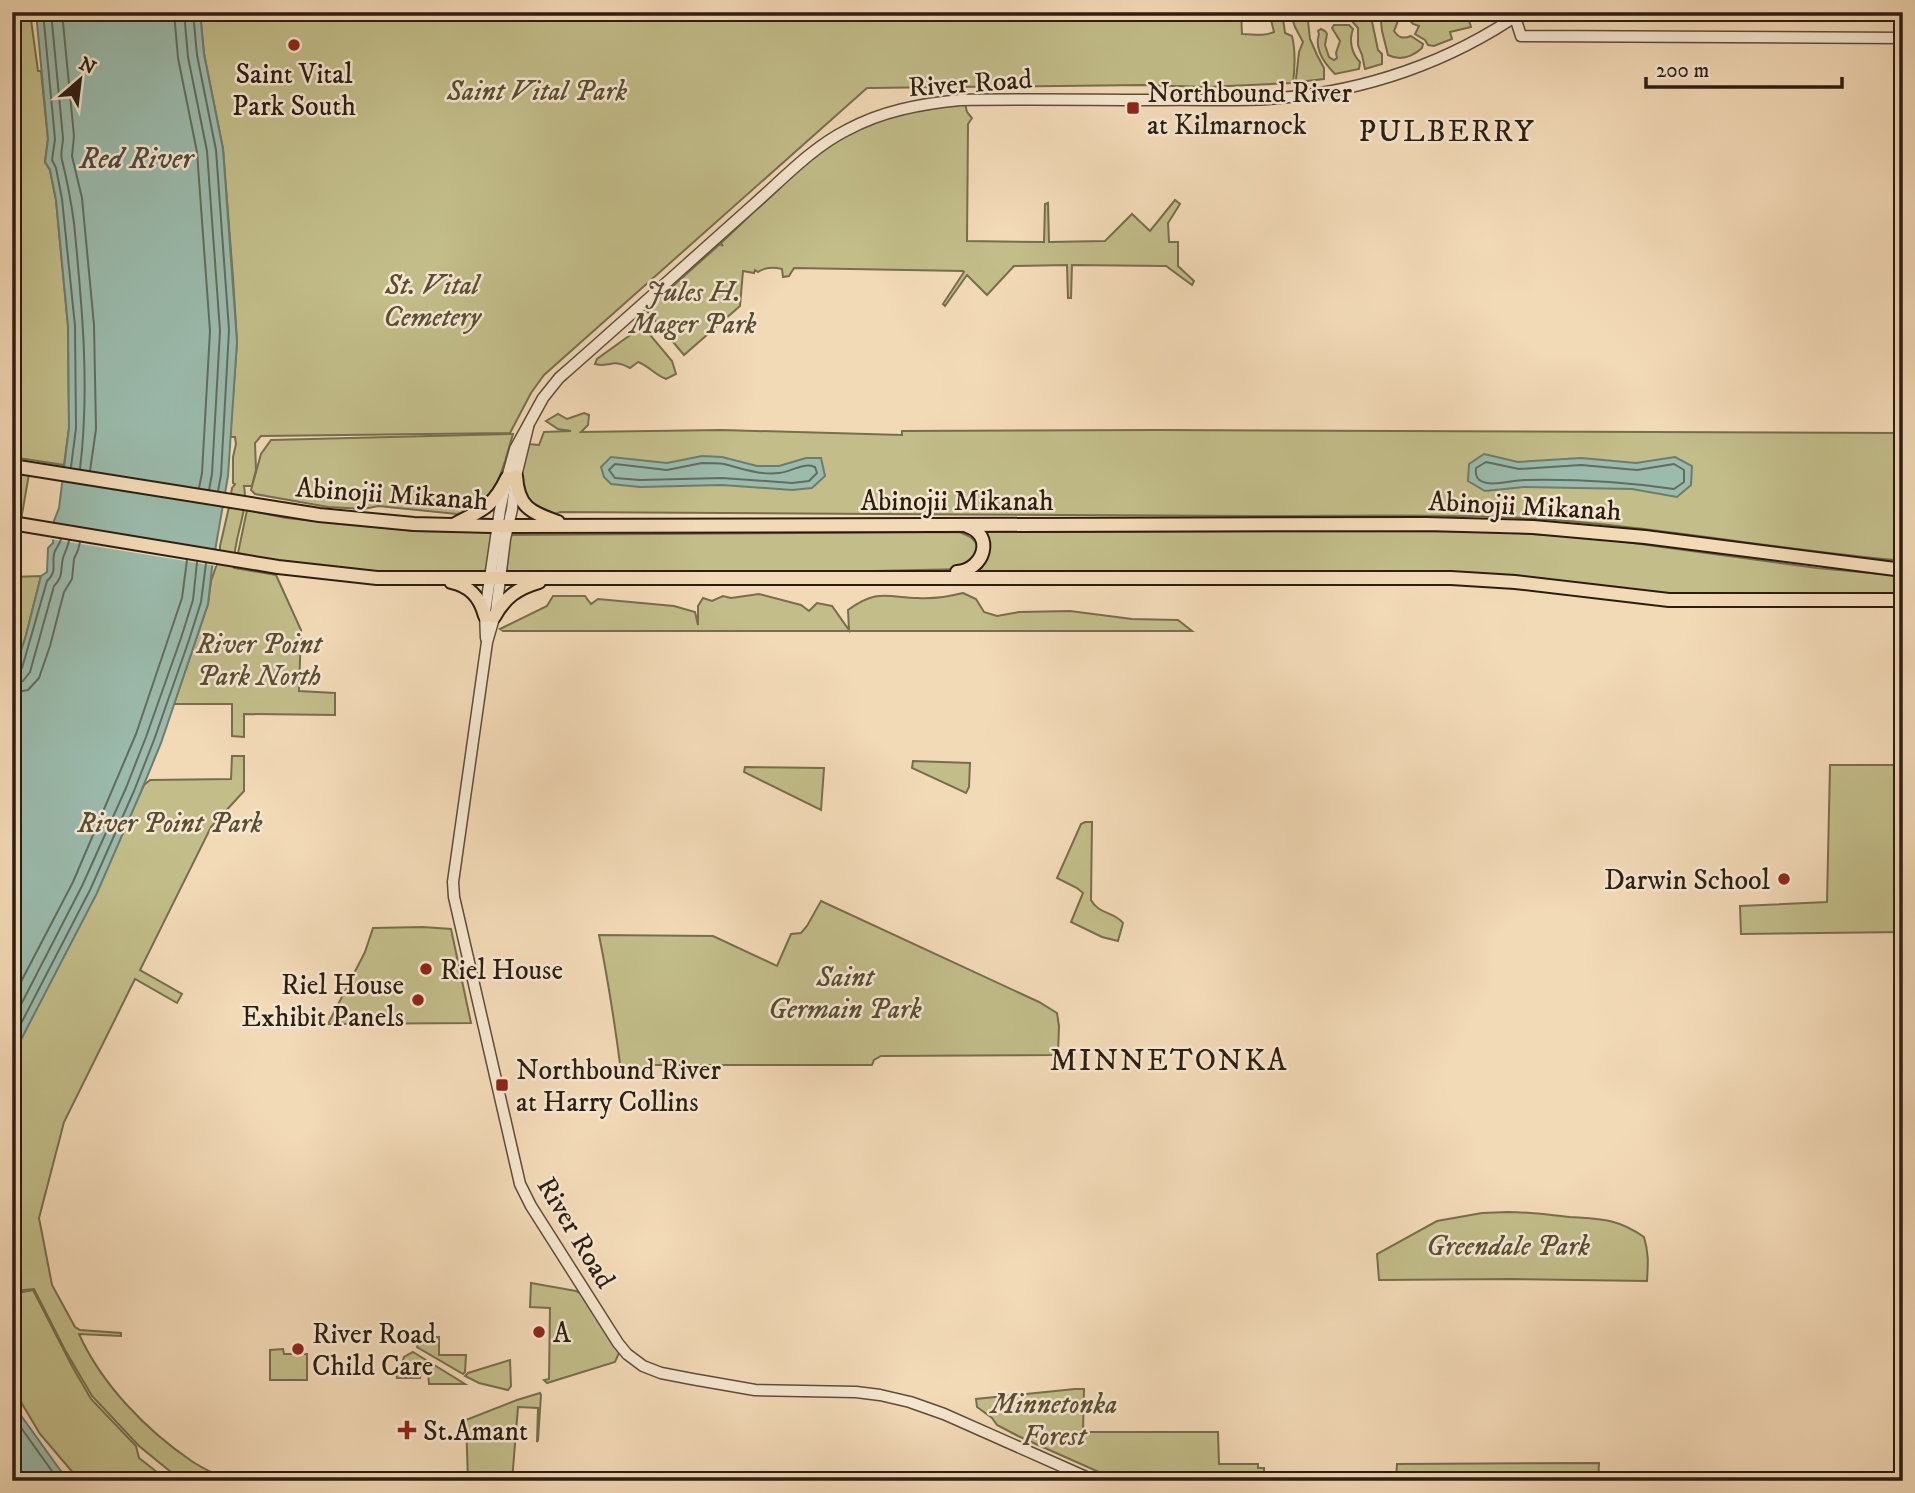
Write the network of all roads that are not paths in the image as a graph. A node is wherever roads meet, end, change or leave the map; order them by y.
1 (1518, 15) edge
2 (1903, 38) edge
3 (12, 466) edge
4 (512, 477) junction
5 (12, 523) edge
6 (503, 525) junction
7 (962, 525) junction
8 (451, 526) junction
9 (568, 526) junction
10 (1903, 570) edge
11 (495, 578) junction
12 (557, 578) junction
13 (862, 578) junction
14 (429, 579) junction
15 (1903, 600) edge
16 (489, 616) junction
17 (1095, 1481) edge

1 - 2 street
1 - 4 street, River Road
3 - 8 main road, Abinojii Mikanah
4 - 6 street, River Road
4 - 8 main road
4 - 9 main road
5 - 14 main road
6 - 8 main road, Abinojii Mikanah
6 - 9 main road, Abinojii Mikanah
6 - 11 street, River Road
7 - 9 main road, Abinojii Mikanah
7 - 10 main road, Abinojii Mikanah
7 - 13 main road
11 - 12 main road
11 - 14 main road
11 - 16 street, River Road
12 - 13 main road
12 - 16 main road
13 - 15 main road
14 - 16 main road
16 - 17 street, River Road

